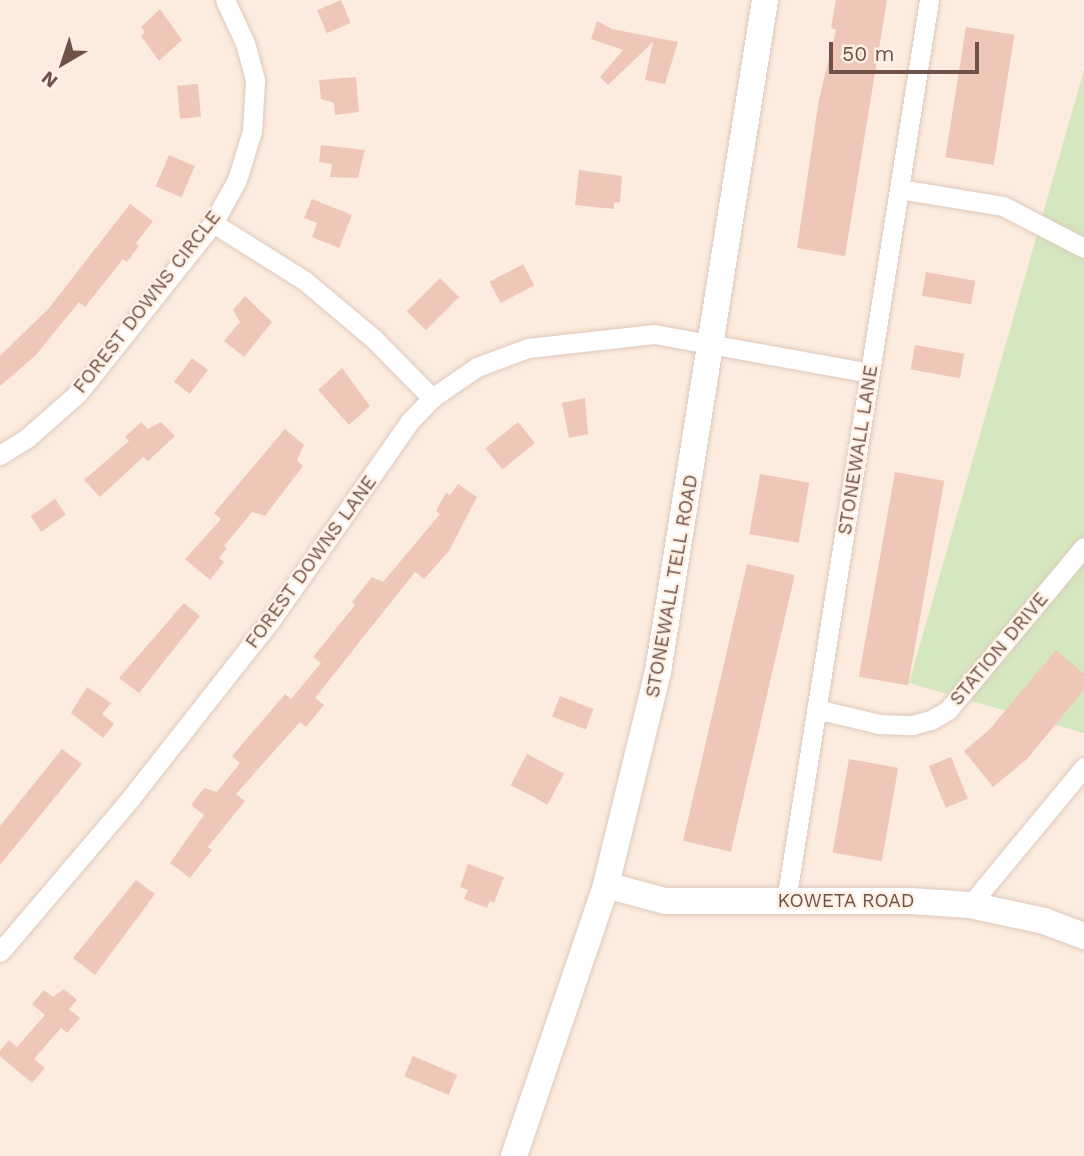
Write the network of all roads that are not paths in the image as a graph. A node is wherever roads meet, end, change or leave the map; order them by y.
1 (225, 0) edge
2 (765, 0) edge
3 (929, 0) edge
4 (899, 188) junction
5 (213, 223) junction
6 (1084, 248) edge
7 (712, 345) junction
8 (870, 373) junction
9 (432, 398) junction
10 (0, 455) edge
11 (1084, 547) edge
12 (817, 709) junction
13 (1084, 767) edge
14 (606, 885) junction
15 (786, 901) junction
16 (970, 905) junction
17 (1084, 936) edge
18 (0, 952) edge
19 (514, 1156) edge

1 - 5 street, FOREST DOWNS CIRCLE
2 - 7 street, STONEWALL TELL ROAD
3 - 4 street, STONEWALL LANE
4 - 6 street
4 - 8 street, STONEWALL LANE
5 - 9 street
5 - 10 street, FOREST DOWNS CIRCLE
7 - 8 street, FOREST DOWNS LANE
7 - 9 street, FOREST DOWNS LANE
7 - 14 street, STONEWALL TELL ROAD
8 - 12 street, STONEWALL LANE
9 - 18 street, FOREST DOWNS LANE
11 - 12 street, STATION DRIVE
12 - 15 street, STONEWALL LANE
13 - 16 street
14 - 15 street, KOWETA ROAD
14 - 19 street, STONEWALL TELL ROAD
15 - 16 street, KOWETA ROAD
16 - 17 street, KOWETA ROAD

